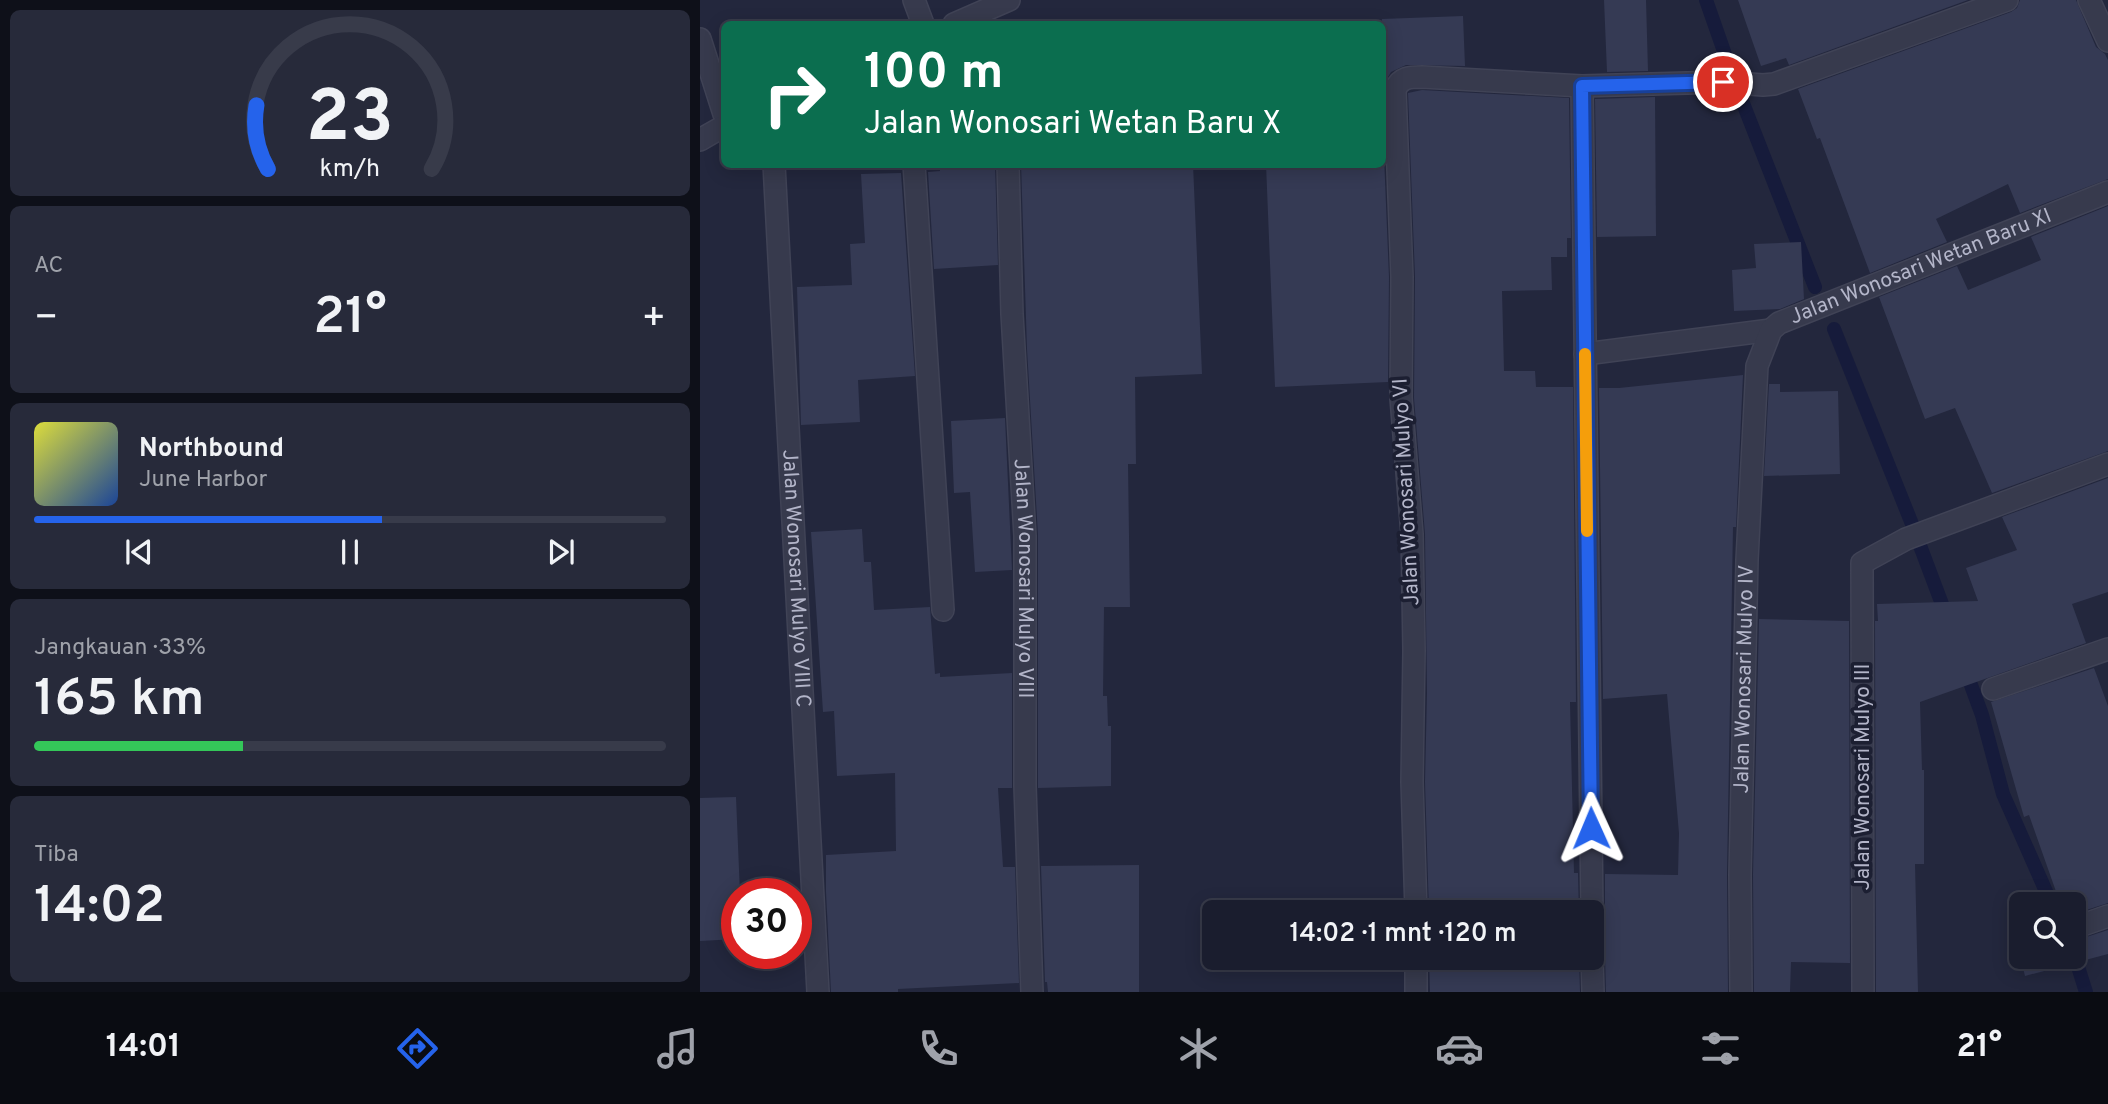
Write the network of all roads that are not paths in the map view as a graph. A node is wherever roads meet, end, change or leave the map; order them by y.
1 (914, 0) edge
2 (2007, 0) edge
3 (2089, 0) edge
4 (1001, 10) edge
5 (922, 21) edge
6 (964, 21) edge
7 (700, 40) edge
8 (2108, 41) edge
9 (1582, 86) junction
10 (721, 105) edge
11 (721, 128) edge
12 (700, 140) edge
13 (774, 168) edge
14 (914, 168) edge
15 (1008, 168) edge
16 (2108, 191) edge
17 (1771, 330) junction
18 (1585, 354) junction
19 (1757, 366) joint
20 (2108, 464) edge
21 (943, 610) dead end
22 (2108, 649) edge
23 (1993, 689) dead end
24 (1416, 900) edge
25 (1592, 900) edge
26 (2108, 916) edge
27 (2086, 924) edge
28 (1416, 970) edge
29 (1592, 970) edge
30 (818, 992) edge
31 (1032, 992) edge
32 (1416, 992) edge
33 (1593, 992) edge
34 (1741, 992) edge
35 (1863, 992) edge

1 - 5 street
2 - 9 street
3 - 8 street
4 - 6 street
7 - 10 street
9 - 18 street
9 - 24 street, Jalan Wonosari Mulyo VI
11 - 12 street
13 - 30 street, Jalan Wonosari Mulyo VIII C
14 - 21 street
15 - 31 street, Jalan Wonosari Mulyo VIII
16 - 17 street, Jalan Wonosari Wetan Baru XI
17 - 18 street
17 - 19 street, Jalan Wonosari Wetan Baru XI
18 - 25 street
19 - 34 street, Jalan Wonosari Mulyo IV
20 - 35 street, Jalan Wonosari Mulyo III
22 - 23 street
26 - 27 street
28 - 32 street
29 - 33 street

